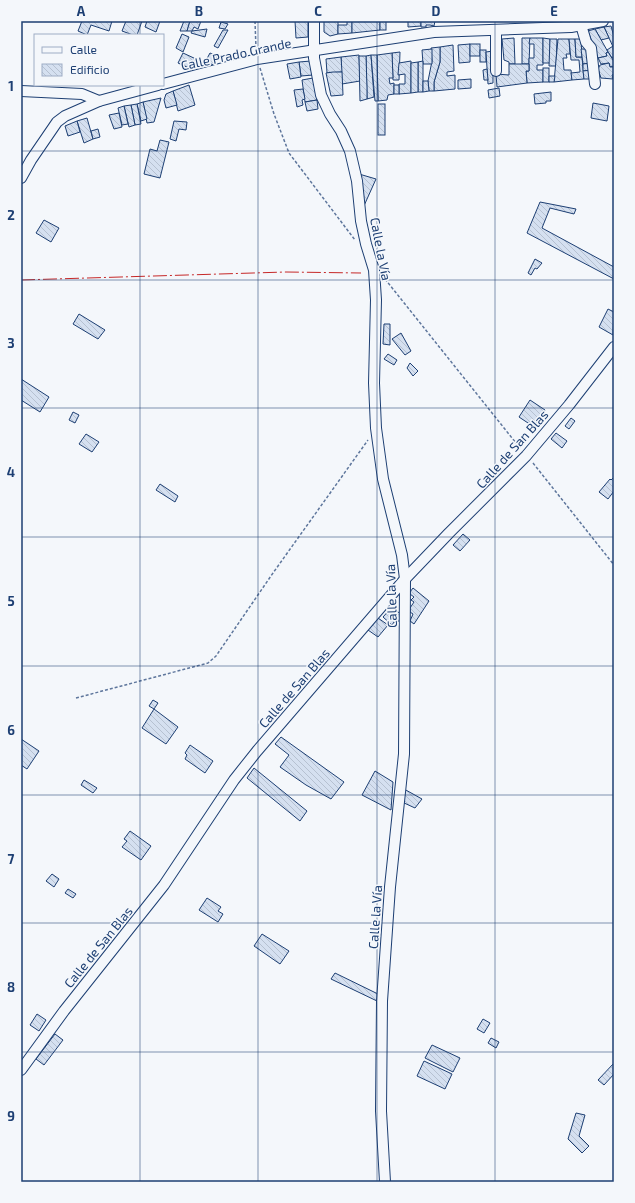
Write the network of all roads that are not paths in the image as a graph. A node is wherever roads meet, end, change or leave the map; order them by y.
1 (314, 21) edge
2 (603, 21) edge
3 (581, 25) junction
4 (490, 27) edge
5 (314, 50) junction
6 (496, 71) dead end
7 (164, 84) edge
8 (596, 84) dead end
9 (154, 86) edge
10 (21, 91) edge
11 (99, 101) junction
12 (21, 178) edge
13 (614, 346) edge
14 (405, 579) junction
15 (21, 1070) edge
16 (385, 1182) edge

1 - 5 street, Calle la Vía
2 - 3 street, Calle Prado Grande
3 - 4 street, Calle Prado Grande
3 - 8 street
4 - 5 street, Calle Prado Grande
4 - 6 street
5 - 7 street, Calle Prado Grande
5 - 14 street, Calle la Vía
9 - 11 street
10 - 11 street
11 - 12 street
13 - 14 street, Calle de San Blas
14 - 15 street, Calle de San Blas
14 - 16 street, Calle la Vía

